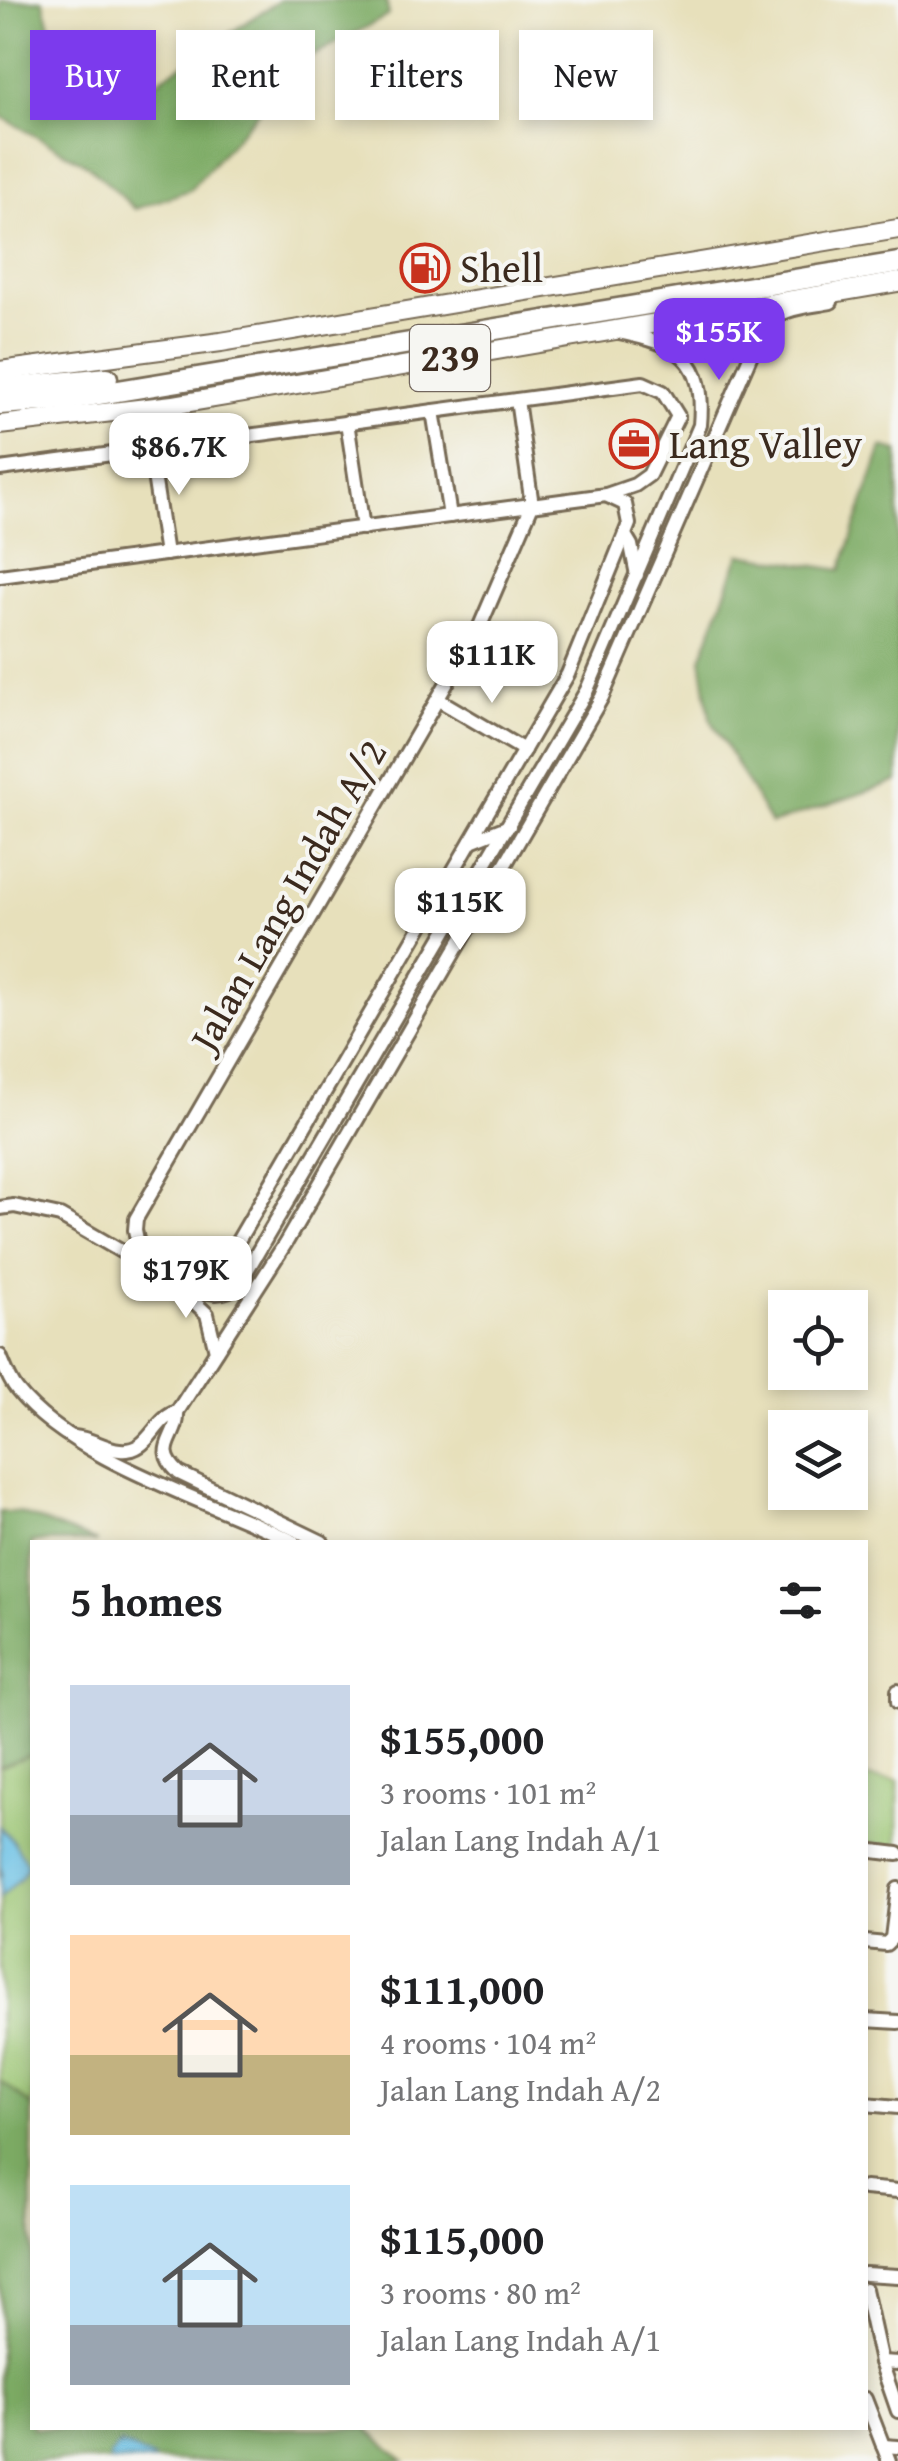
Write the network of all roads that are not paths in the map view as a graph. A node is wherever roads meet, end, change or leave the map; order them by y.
1 (898, 230) edge
2 (898, 250) edge
3 (898, 264) edge
4 (898, 284) edge
5 (616, 331) junction
6 (0, 371) edge
7 (0, 389) edge
8 (517, 400) junction
9 (0, 404) edge
10 (434, 411) junction
11 (347, 422) junction
12 (0, 425) edge
13 (150, 449) junction
14 (0, 469) edge
15 (606, 495) junction
16 (532, 505) junction
17 (450, 516) junction
18 (362, 528) junction
19 (625, 535) junction
20 (166, 554) junction
21 (637, 575) junction
22 (0, 576) edge
23 (439, 700) junction
24 (524, 750) junction
25 (509, 826) junction
26 (471, 841) junction
27 (0, 1197) edge
28 (7, 1207) edge
29 (142, 1263) junction
30 (172, 1280) junction
31 (188, 1285) junction
32 (216, 1351) junction
33 (0, 1356) edge
34 (177, 1412) junction
35 (74, 1437) junction
36 (290, 1540) edge
37 (318, 1540) edge
38 (898, 1692) edge
39 (898, 1702) edge
40 (868, 1850) edge
41 (898, 1854) edge
42 (898, 1889) edge
43 (868, 1942) edge
44 (868, 2020) edge
45 (898, 2022) edge
46 (868, 2104) edge
47 (898, 2107) edge
48 (868, 2188) edge
49 (898, 2191) edge
50 (868, 2274) edge
51 (898, 2276) edge
52 (868, 2301) edge
53 (882, 2362) junction
54 (898, 2363) edge
55 (868, 2407) edge
56 (898, 2410) edge
57 (883, 2446) junction
58 (898, 2448) edge
59 (889, 2461) edge

1 - 6 main road
2 - 7 highway
3 - 9 highway
4 - 5 main road, 239
4 - 32 street
5 - 12 main road, 239
5 - 21 street
8 - 10 street
8 - 15 street
8 - 16 street
10 - 11 street
10 - 17 street
11 - 13 street
11 - 18 street
13 - 14 street
13 - 20 street
15 - 16 street
15 - 19 street
16 - 17 street
16 - 23 street, Jalan Lang Indah A/2
17 - 18 street
18 - 20 street
19 - 21 street
19 - 24 street
20 - 22 street
21 - 25 street
23 - 24 street
23 - 29 street, Jalan Lang Indah A/2
24 - 26 street
25 - 26 street
25 - 31 street
26 - 31 street
27 - 28 street
28 - 29 street
29 - 30 street
30 - 31 street
30 - 32 street
32 - 34 street
33 - 35 street
34 - 35 street
34 - 37 street
35 - 36 street
38 - 39 street
40 - 41 street
42 - 43 street
44 - 45 street
46 - 47 street
48 - 49 street
50 - 51 street
52 - 53 street
53 - 54 street
53 - 56 street
55 - 57 street
57 - 58 street
57 - 59 street

